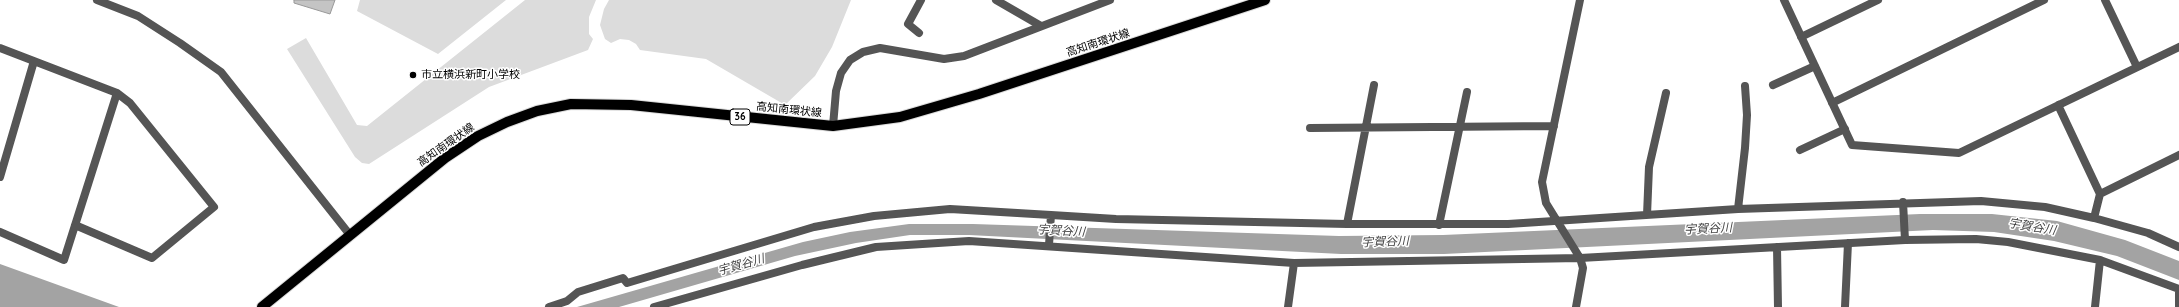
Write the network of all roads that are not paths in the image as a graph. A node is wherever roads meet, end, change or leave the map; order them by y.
1 (97, 0) edge
2 (921, 0) edge
3 (996, 0) edge
4 (1110, 0) edge
5 (1265, 0) edge
6 (1580, 0) edge
7 (1784, 0) edge
8 (1878, 0) edge
9 (2044, 0) edge
10 (2105, 0) edge
11 (1041, 26) junction
12 (920, 32) dead end
13 (1801, 37) junction
14 (2179, 47) edge
15 (0, 48) edge
16 (34, 61) junction
17 (1815, 66) junction
18 (2137, 68) junction
19 (1374, 85) dead end
20 (1773, 85) dead end
21 (1745, 86) dead end
22 (1467, 92) dead end
23 (117, 93) junction
24 (1666, 93) dead end
25 (1832, 103) junction
26 (2058, 105) junction
27 (833, 126) junction
28 (1554, 126) junction
29 (1460, 127) junction
30 (1310, 128) dead end
31 (1365, 128) junction
32 (1845, 129) junction
33 (1800, 150) dead end
34 (2179, 155) edge
35 (0, 177) edge
36 (2100, 194) junction
37 (1904, 205) junction
38 (1738, 209) junction
39 (1647, 215) junction
40 (1051, 217) junction
41 (2094, 218) junction
42 (1559, 223) junction
43 (1347, 224) junction
44 (1439, 224) junction
45 (75, 225) junction
46 (0, 232) edge
47 (350, 235) junction
48 (1905, 236) junction
49 (1049, 243) junction
50 (1848, 243) junction
51 (1777, 247) junction
52 (2179, 247) edge
53 (1580, 258) junction
54 (2100, 260) junction
55 (1294, 263) junction
56 (2179, 289) edge
57 (262, 307) edge
58 (549, 307) edge
59 (654, 307) edge
60 (1288, 307) edge
61 (1576, 307) edge
62 (1778, 307) edge
63 (1845, 307) edge
64 (2095, 307) edge
65 (2179, 307) edge

1 - 47 street
2 - 12 street
3 - 11 street
4 - 11 street
5 - 27 main road, 高知南環状線 / 36
6 - 28 street
7 - 13 street
8 - 13 street
9 - 25 street
10 - 18 street
11 - 27 street
13 - 17 street
14 - 18 street
15 - 16 street
16 - 23 street
16 - 35 street
17 - 20 street
17 - 25 street
18 - 26 street
19 - 31 street
21 - 38 street
22 - 29 street
23 - 45 street
23 - 45 street
24 - 39 street
25 - 32 street
26 - 32 street
26 - 36 street
27 - 47 main road, 高知南環状線 / 36
28 - 29 street
28 - 42 street
29 - 31 street
29 - 44 street
30 - 31 street
31 - 43 street
32 - 33 street
34 - 36 street
36 - 41 street
37 - 38 street
37 - 41 street
37 - 48 street
38 - 39 street
39 - 42 street
40 - 43 street
40 - 49 street
40 - 58 street
41 - 52 street
42 - 44 street
42 - 53 street
43 - 44 street
45 - 46 street
47 - 57 main road, 高知南環状線 / 36
48 - 50 street
48 - 54 street
49 - 55 street
49 - 59 street
50 - 51 street
50 - 63 street
51 - 53 street
51 - 62 street
53 - 55 street
53 - 61 street
54 - 56 street
54 - 64 street
55 - 60 street
56 - 65 street

